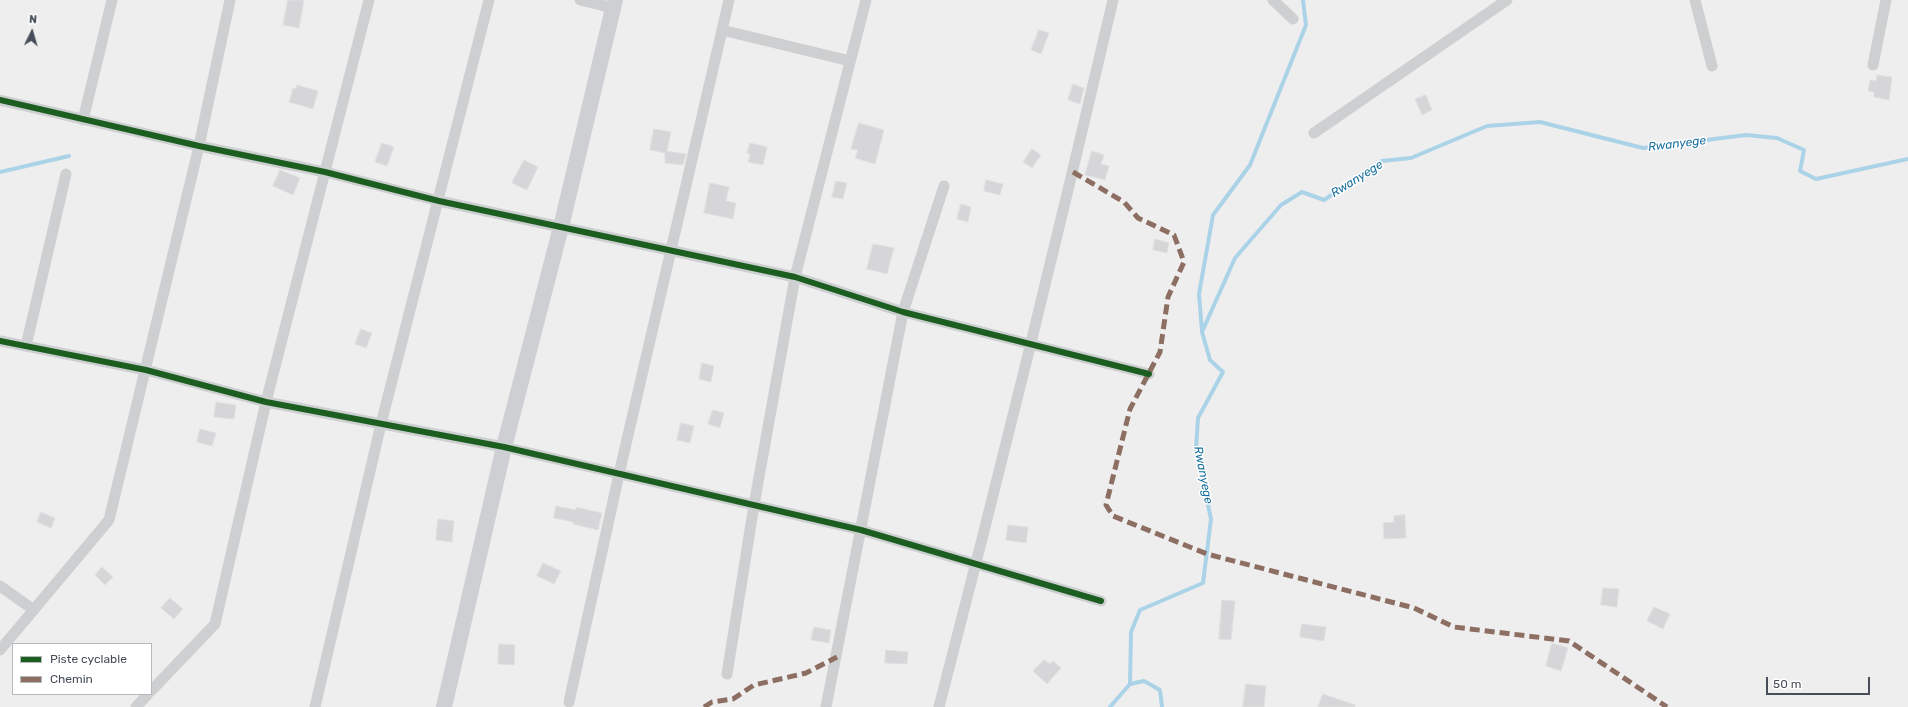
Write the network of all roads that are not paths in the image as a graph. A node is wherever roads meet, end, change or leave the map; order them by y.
1 (112, 0) edge
2 (230, 0) edge
3 (369, 0) edge
4 (488, 0) edge
5 (580, 0) edge
6 (729, 0) edge
7 (866, 0) edge
8 (1113, 0) edge
9 (1272, 0) edge
10 (1507, 0) edge
11 (1695, 0) edge
12 (1886, 0) edge
13 (614, 4) edge
14 (1293, 19) dead end
15 (722, 30) junction
16 (850, 61) junction
17 (1873, 65) dead end
18 (1712, 66) dead end
19 (0, 100) edge
20 (83, 120) junction
21 (1314, 133) dead end
22 (198, 146) junction
23 (325, 172) junction
24 (66, 174) dead end
25 (944, 186) dead end
26 (438, 201) junction
27 (561, 227) junction
28 (671, 249) junction
29 (795, 277) junction
30 (903, 312) junction
31 (0, 342) edge
32 (1030, 345) junction
33 (26, 346) junction
34 (146, 370) junction
35 (1149, 374) dead end
36 (266, 402) junction
37 (381, 424) junction
38 (504, 447) junction
39 (619, 474) junction
40 (754, 505) junction
41 (861, 530) junction
42 (977, 563) junction
43 (0, 586) edge
44 (1101, 601) dead end
45 (34, 610) junction
46 (0, 650) edge
47 (727, 674) dead end
48 (152, 690) edge
49 (147, 695) edge
50 (569, 702) dead end
51 (136, 707) edge
52 (315, 707) edge
53 (444, 707) edge
54 (826, 707) edge
55 (939, 707) edge

1 - 20 street
2 - 22 street
3 - 23 street
4 - 26 street
5 - 13 street
6 - 15 street
7 - 16 street
8 - 32 street
9 - 14 street
10 - 21 street
11 - 18 street
12 - 17 street
13 - 27 street
15 - 16 street
15 - 28 street
16 - 29 street
19 - 20 street
20 - 22 street
22 - 23 street
22 - 34 street
23 - 26 street
23 - 36 street
24 - 33 street
25 - 30 street
26 - 27 street
26 - 37 street
27 - 28 street
27 - 38 street
28 - 29 street
28 - 39 street
29 - 30 street
29 - 40 street
30 - 32 street
30 - 41 street
31 - 33 street
32 - 35 street
32 - 42 street
33 - 34 street
34 - 36 street
34 - 45 street
36 - 37 street
36 - 48 street
37 - 38 street
37 - 52 street
38 - 39 street
38 - 53 street
39 - 40 street
39 - 50 street
40 - 41 street
40 - 47 street
41 - 42 street
41 - 54 street
42 - 44 street
42 - 55 street
43 - 45 street
45 - 46 street
49 - 51 street

